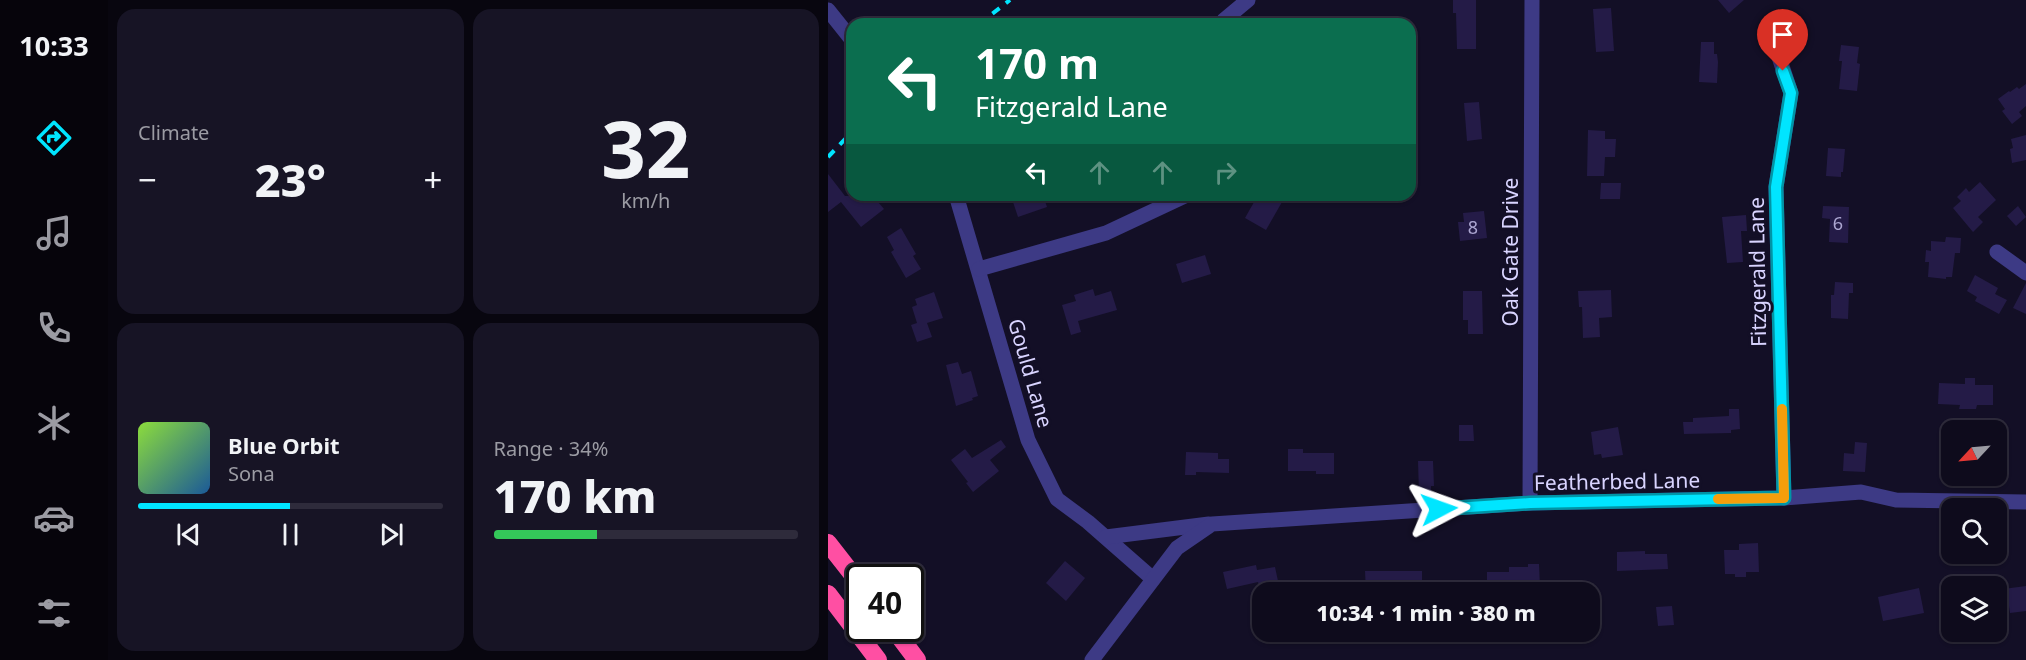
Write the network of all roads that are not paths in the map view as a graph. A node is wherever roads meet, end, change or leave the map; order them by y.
1 (1248, 0) edge
2 (1532, 0) edge
3 (828, 10) edge
4 (1228, 18) edge
5 (846, 32) edge
6 (1776, 48) dead end
7 (958, 201) edge
8 (1174, 201) edge
9 (1997, 252) dead end
10 (979, 269) junction
11 (2026, 273) edge
12 (1784, 498) junction
13 (2026, 502) edge
14 (1530, 503) junction
15 (1212, 524) junction
16 (1106, 537) junction
17 (828, 543) edge
18 (846, 566) edge
19 (1154, 579) junction
20 (828, 594) edge
21 (904, 642) edge
22 (878, 660) edge
23 (917, 660) edge
24 (1092, 660) edge

1 - 4 street
2 - 14 street, Oak Gate Drive
3 - 5 street
6 - 12 street, Fitzgerald Lane
7 - 10 street, Gould Lane
8 - 10 street
9 - 11 street
10 - 16 street, Gould Lane
12 - 13 street, Featherbed Lane
12 - 14 street, Featherbed Lane
14 - 15 street, Featherbed Lane
15 - 16 street
15 - 19 street
16 - 19 street, Gould Lane
17 - 18 highway
19 - 24 street
20 - 22 highway
21 - 23 highway

